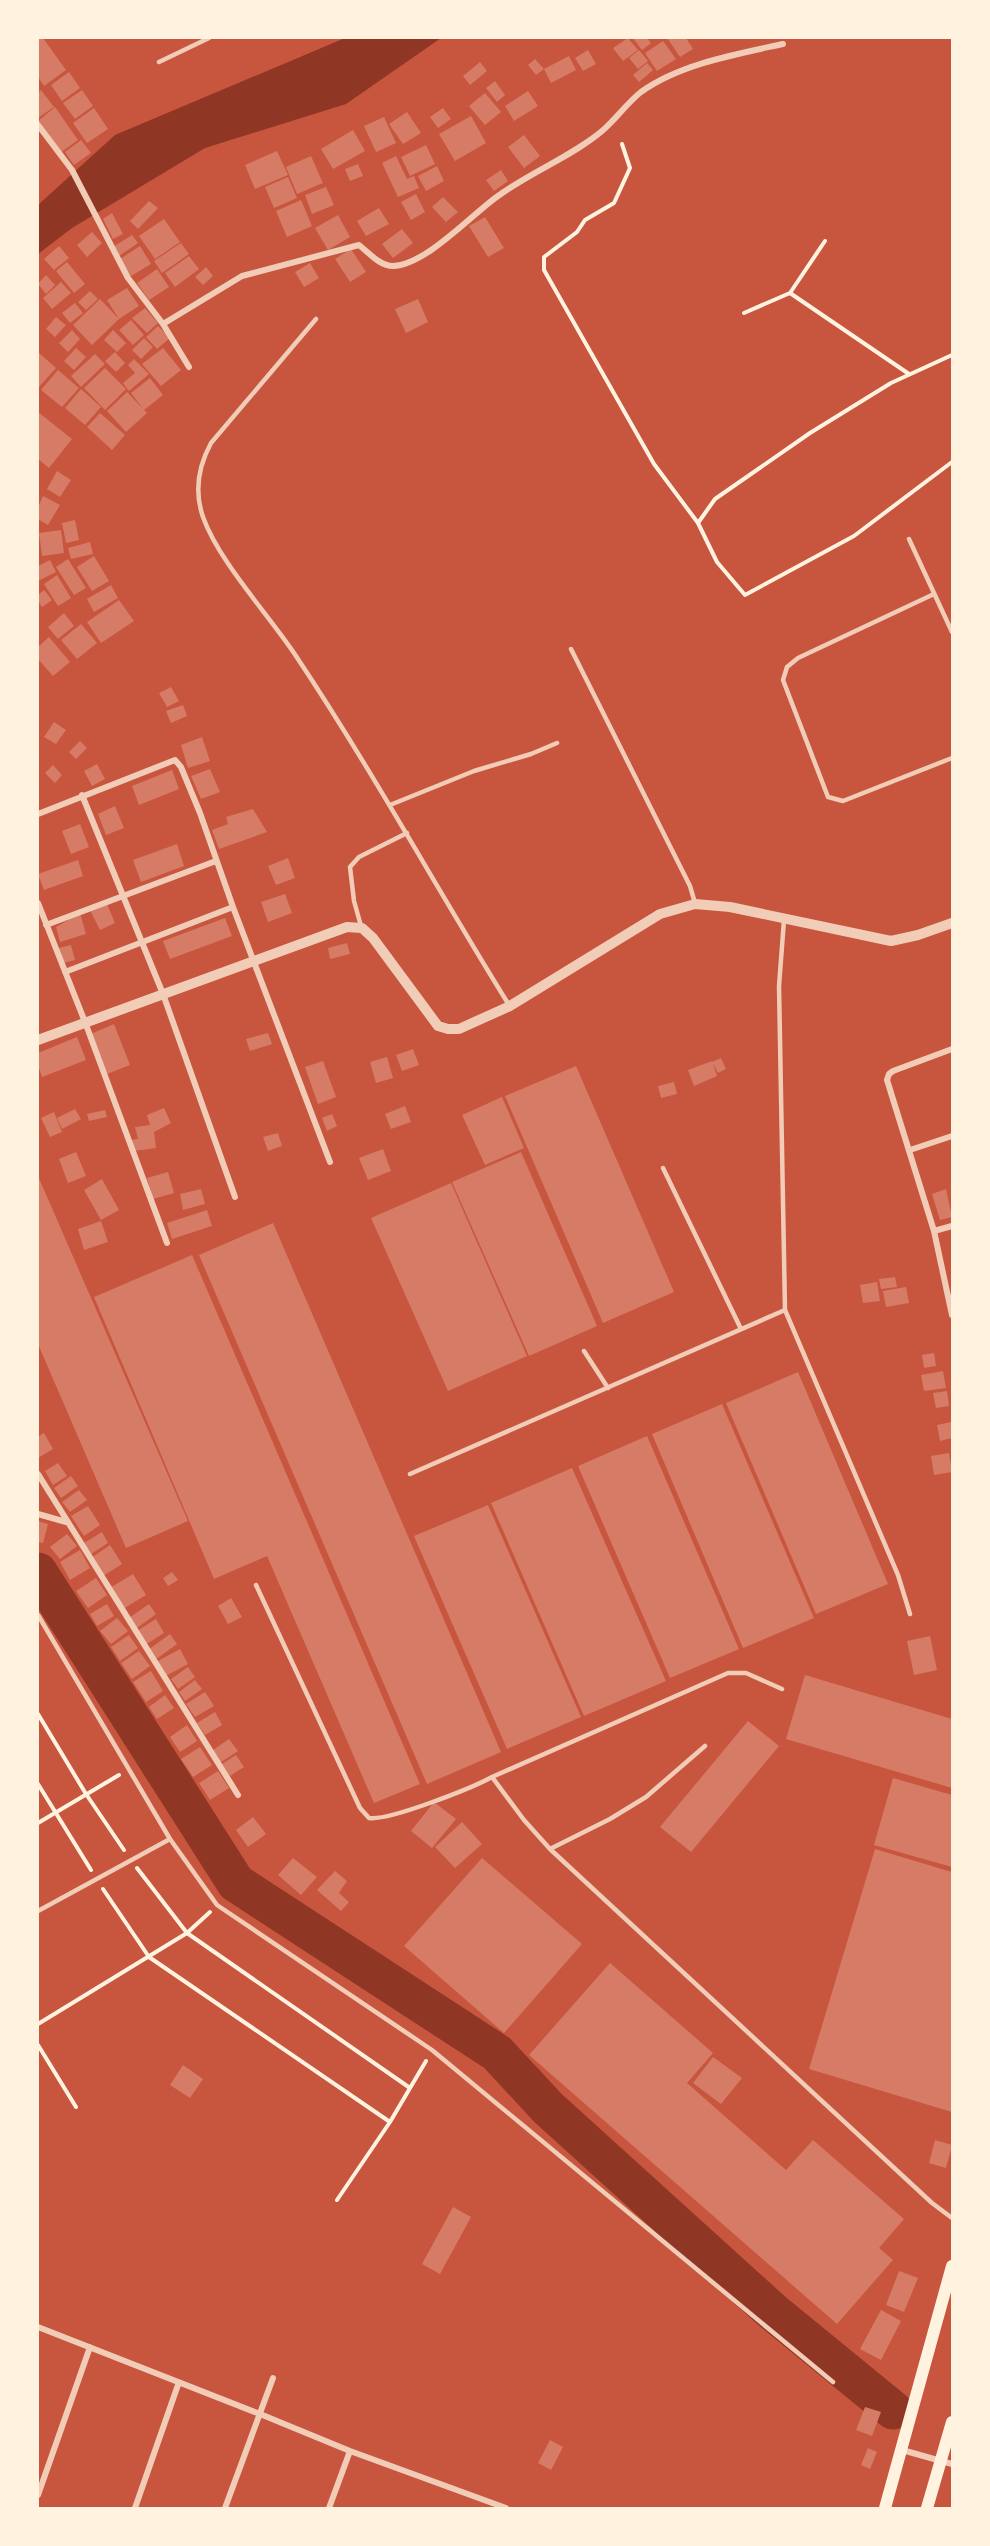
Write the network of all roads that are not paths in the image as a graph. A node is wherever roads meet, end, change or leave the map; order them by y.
1 (208, 38) edge
2 (783, 44) dead end
3 (159, 62) dead end
4 (38, 125) edge
5 (316, 319) dead end
6 (163, 324) junction
7 (189, 367) dead end
8 (909, 539) dead end
9 (934, 594) junction
10 (952, 632) edge
11 (571, 649) dead end
12 (557, 743) dead end
13 (952, 758) edge
14 (82, 795) junction
15 (390, 805) junction
16 (38, 814) edge
17 (407, 833) junction
18 (216, 861) junction
19 (122, 896) junction
20 (38, 903) edge
21 (695, 904) junction
22 (233, 907) junction
23 (784, 918) junction
24 (952, 923) edge
25 (46, 925) junction
26 (362, 928) junction
27 (142, 943) junction
28 (254, 961) junction
29 (65, 972) junction
30 (163, 994) junction
31 (510, 1006) junction
32 (85, 1022) junction
33 (38, 1040) edge
34 (952, 1049) edge
35 (952, 1136) edge
36 (910, 1150) junction
37 (330, 1162) dead end
38 (663, 1168) dead end
39 (235, 1197) dead end
40 (952, 1226) edge
41 (934, 1231) junction
42 (167, 1243) dead end
43 (784, 1310) junction
44 (952, 1315) edge
45 (741, 1329) junction
46 (584, 1351) dead end
47 (608, 1388) junction
48 (410, 1473) dead end
49 (38, 1474) edge
50 (38, 1514) edge
51 (66, 1522) junction
52 (255, 1585) dead end
53 (910, 1614) dead end
54 (38, 1615) edge
55 (782, 1689) dead end
56 (705, 1746) dead end
57 (492, 1777) junction
58 (238, 1795) dead end
59 (170, 1839) junction
60 (550, 1850) junction
61 (38, 1911) edge
62 (952, 2218) edge
63 (952, 2266) edge
64 (38, 2327) edge
65 (90, 2347) junction
66 (273, 2378) dead end
67 (179, 2382) junction
68 (833, 2382) dead end
69 (260, 2414) junction
70 (952, 2422) edge
71 (902, 2450) junction
72 (350, 2451) junction
73 (946, 2463) edge
74 (38, 2495) edge
75 (135, 2508) edge
76 (225, 2508) edge
77 (329, 2508) edge
78 (506, 2508) edge
79 (885, 2508) edge
80 (927, 2508) edge

1 - 3 lane
2 - 6 street
4 - 6 street
5 - 15 lane
6 - 7 street
8 - 9 lane
9 - 10 lane
9 - 13 lane
11 - 21 lane
12 - 15 lane
14 - 16 street
14 - 18 street
14 - 19 street
15 - 17 lane
17 - 26 lane
17 - 31 lane
18 - 19 street
18 - 22 street
19 - 25 street
19 - 27 street
20 - 25 street
21 - 23 street
21 - 31 street
22 - 27 street
22 - 28 street
23 - 24 street
23 - 43 lane
25 - 29 street
26 - 28 street
26 - 31 street
27 - 29 street
27 - 30 street
28 - 30 street
28 - 37 street
29 - 32 street
30 - 32 street
30 - 39 street
32 - 33 street
32 - 42 street
34 - 36 street
35 - 36 street
36 - 41 street
38 - 45 lane
40 - 41 street
41 - 44 street
43 - 45 lane
43 - 53 lane
45 - 47 lane
46 - 47 lane
47 - 48 lane
49 - 51 street
50 - 51 street
51 - 58 street
52 - 57 lane
54 - 59 lane
55 - 57 lane
56 - 60 lane
57 - 60 lane
59 - 61 lane
59 - 68 lane
60 - 62 lane
63 - 71 main road
64 - 65 street
65 - 67 street
65 - 74 street
66 - 69 street
67 - 69 street
67 - 75 street
69 - 72 street
69 - 76 street
70 - 73 main road
71 - 73 street
71 - 79 main road
72 - 77 street
72 - 78 street
73 - 80 main road

